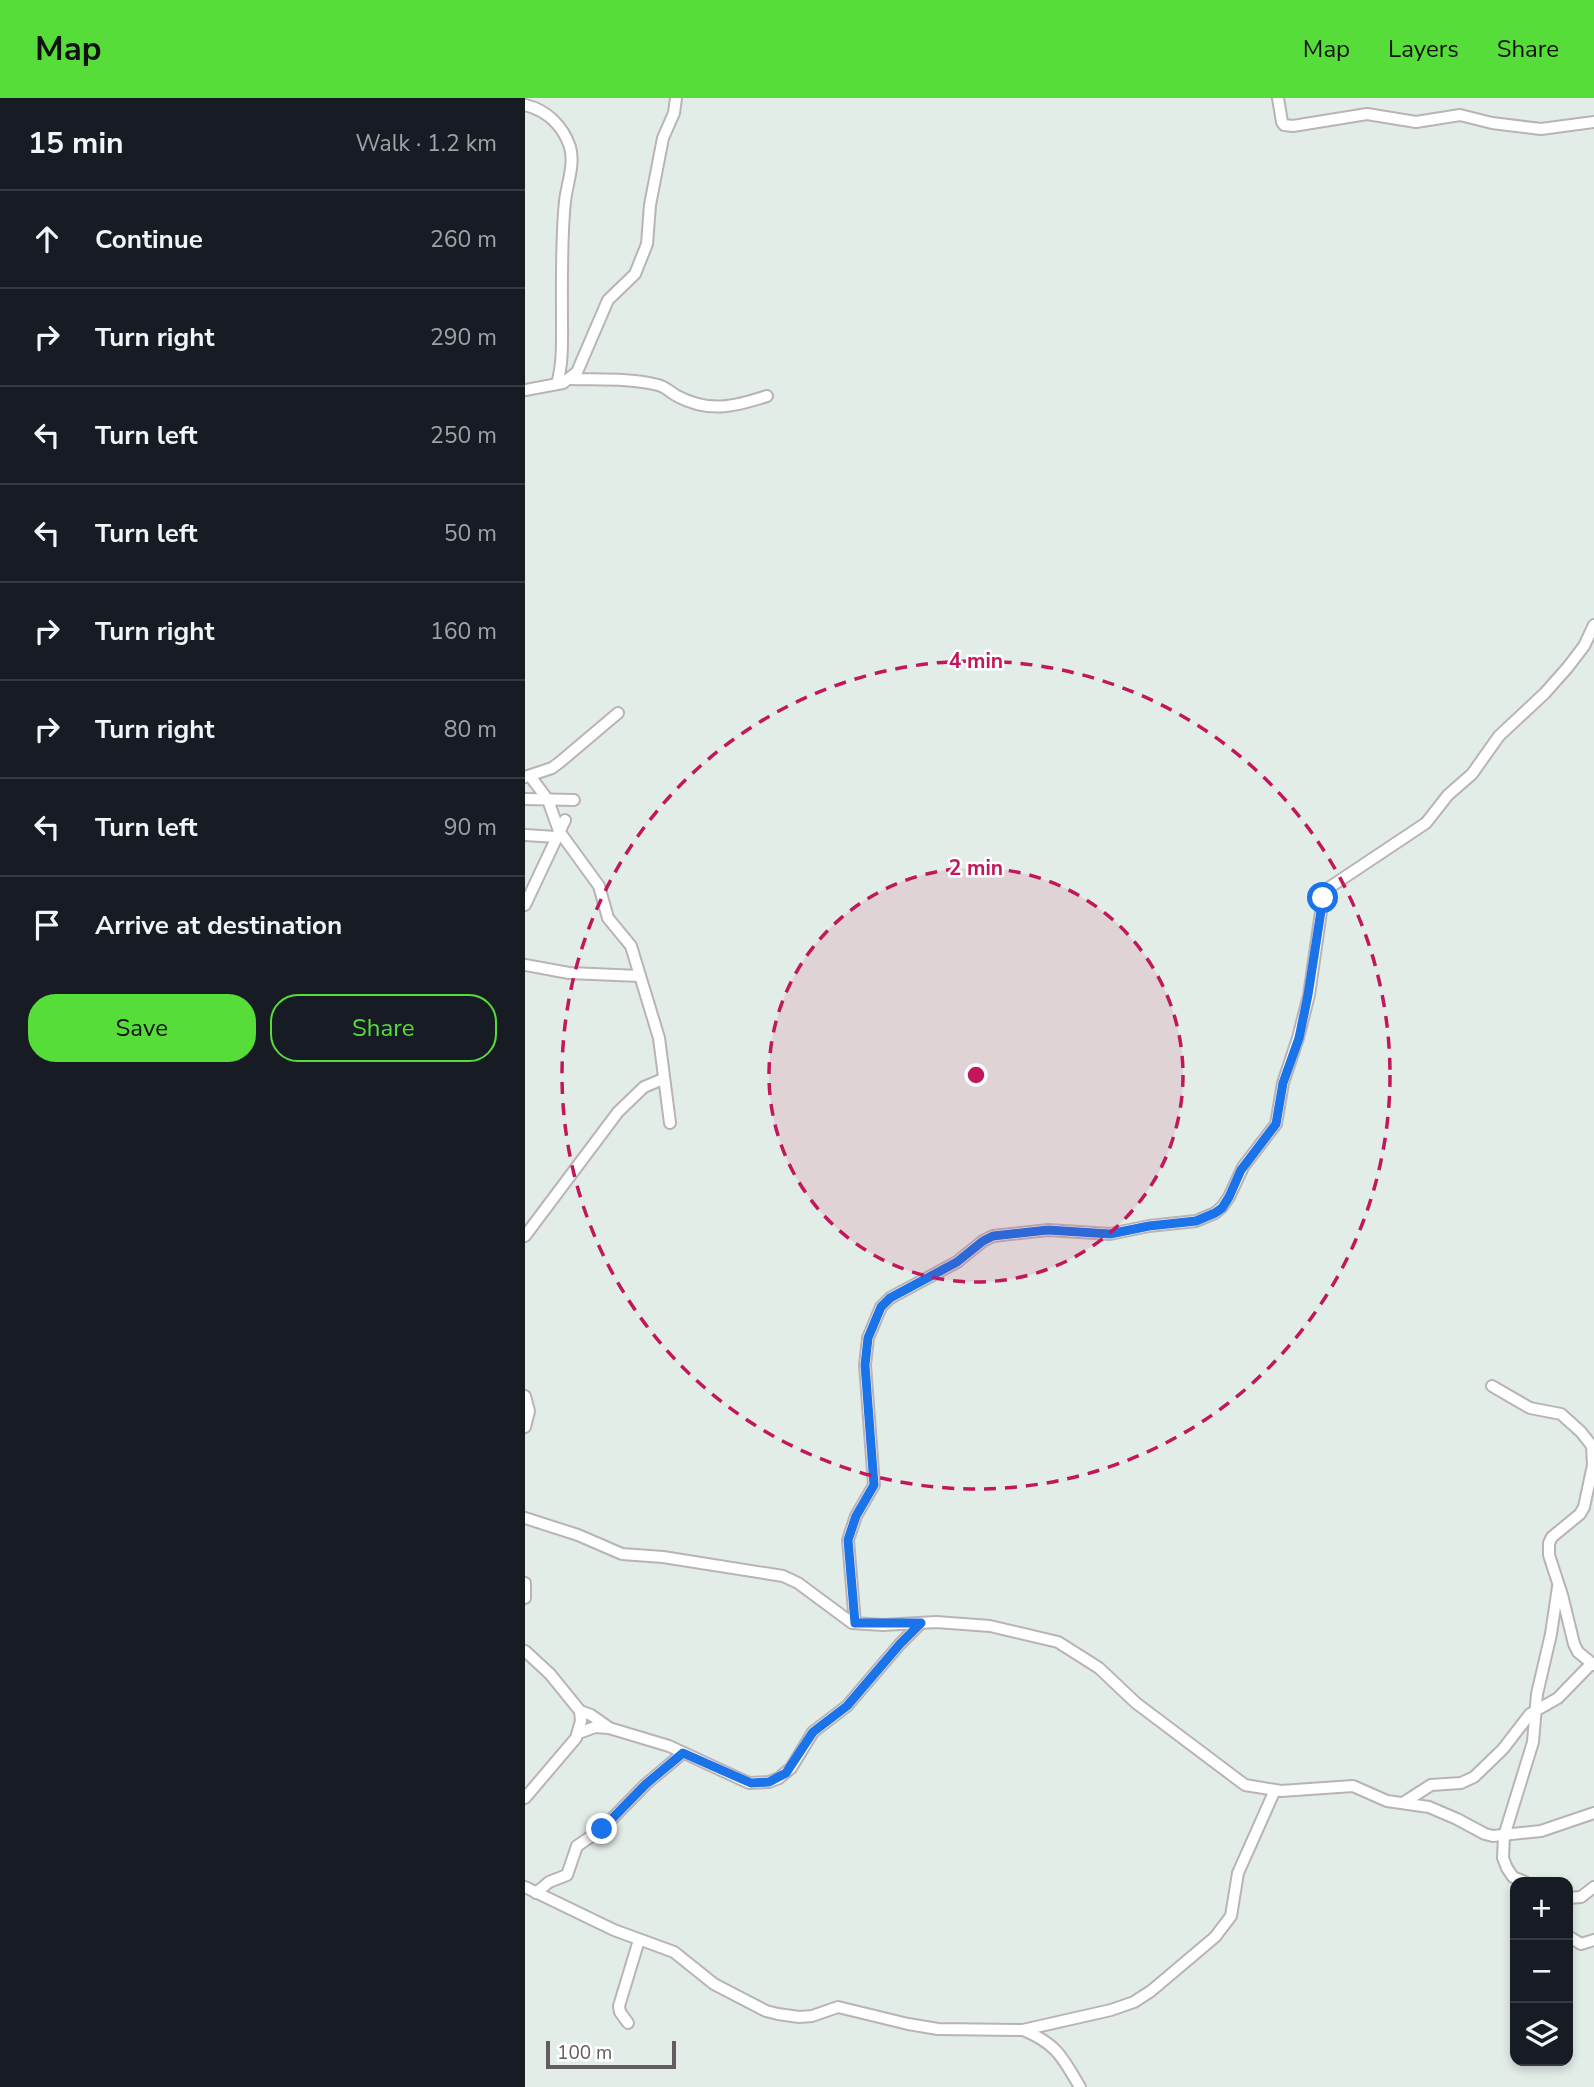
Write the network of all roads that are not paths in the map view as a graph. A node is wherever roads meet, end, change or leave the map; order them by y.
1 (676, 98) edge
2 (1278, 98) edge
3 (525, 105) edge
4 (1594, 122) edge
5 (570, 379) junction
6 (558, 384) junction
7 (525, 390) edge
8 (767, 396) dead end
9 (1594, 625) edge
10 (1591, 635) edge
11 (618, 713) dead end
12 (527, 776) edge
13 (525, 799) edge
14 (548, 800) junction
15 (574, 800) dead end
16 (565, 820) dead end
17 (557, 834) junction
18 (525, 835) edge
19 (525, 905) edge
20 (525, 965) edge
21 (640, 976) junction
22 (663, 1079) junction
23 (670, 1123) dead end
24 (525, 1236) edge
25 (1492, 1386) dead end
26 (525, 1396) edge
27 (525, 1427) edge
28 (525, 1518) edge
29 (525, 1583) edge
30 (1558, 1585) junction
31 (525, 1598) edge
32 (855, 1623) junction
33 (921, 1623) junction
34 (525, 1651) edge
35 (1593, 1665) edge
36 (1535, 1710) junction
37 (580, 1711) junction
38 (609, 1728) junction
39 (579, 1733) junction
40 (683, 1753) junction
41 (1275, 1790) junction
42 (525, 1798) edge
43 (1403, 1803) junction
44 (1594, 1813) edge
45 (1504, 1836) junction
46 (1513, 1877) edge
47 (525, 1887) edge
48 (1594, 1887) edge
49 (536, 1893) junction
50 (1573, 1898) edge
51 (1573, 1939) edge
52 (639, 1940) junction
53 (1594, 1940) edge
54 (628, 2023) dead end
55 (1023, 2030) junction
56 (1080, 2087) edge

1 - 5 street
2 - 4 street
3 - 6 street
5 - 6 street
5 - 8 street
6 - 7 street
9 - 10 street
10 - 32 street
11 - 12 street
12 - 14 street
13 - 14 street
14 - 15 street
14 - 17 street
16 - 17 street
17 - 18 street
17 - 19 street
17 - 21 street
20 - 21 street
21 - 22 street
22 - 23 street
22 - 24 street
25 - 30 street
26 - 27 street
28 - 32 street
29 - 31 street
30 - 35 street
30 - 36 street
32 - 33 street
33 - 40 street
33 - 41 street
34 - 37 street
35 - 36 street
36 - 43 street
36 - 45 street
37 - 38 street
37 - 39 street
38 - 39 street
38 - 40 street
39 - 42 street
40 - 49 street
41 - 43 street
41 - 55 street
43 - 45 street
44 - 45 street
45 - 46 street
47 - 49 street
48 - 50 street
49 - 52 street
51 - 53 street
52 - 54 street
52 - 55 street
55 - 56 street

